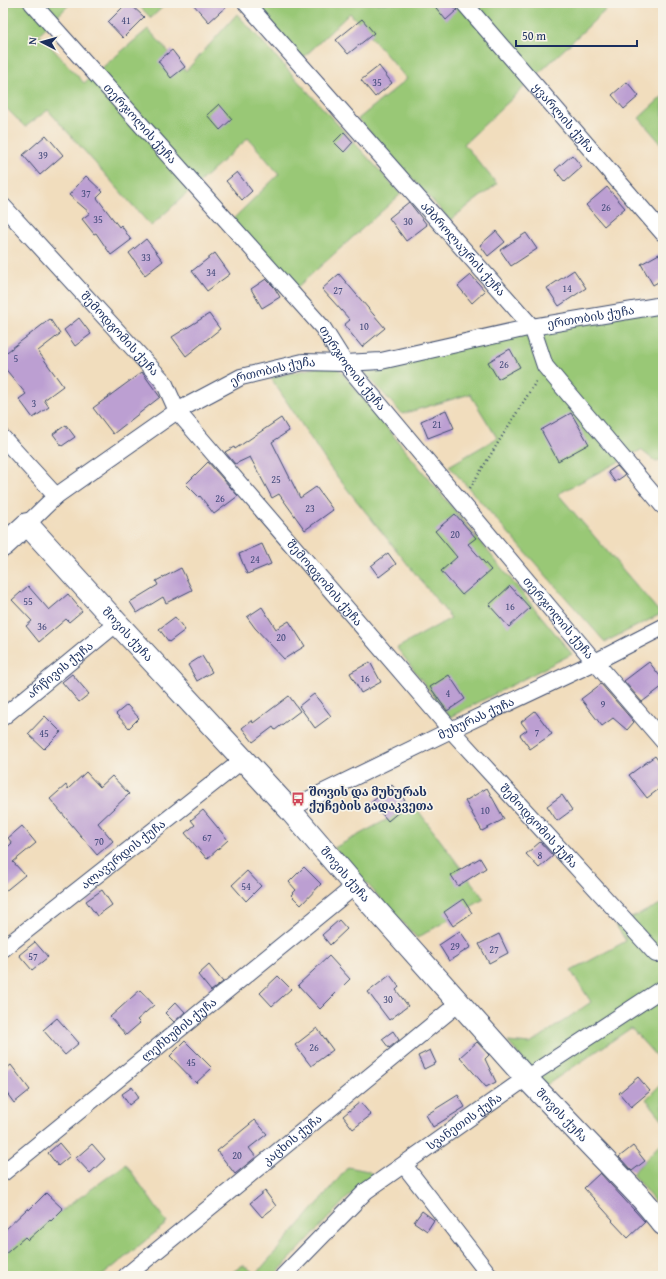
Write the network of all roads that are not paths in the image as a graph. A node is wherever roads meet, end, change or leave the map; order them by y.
1 (32, 3) edge
2 (246, 3) edge
3 (464, 3) edge
4 (3, 206) edge
5 (663, 233) edge
6 (663, 305) edge
7 (532, 327) junction
8 (345, 363) junction
9 (176, 411) junction
10 (3, 438) edge
11 (56, 496) junction
12 (663, 506) edge
13 (27, 524) junction
14 (3, 546) edge
15 (117, 623) junction
16 (663, 627) edge
17 (595, 662) junction
18 (3, 717) edge
19 (450, 730) junction
20 (663, 742) edge
21 (244, 759) junction
22 (290, 809) junction
23 (355, 886) junction
24 (3, 949) edge
25 (656, 954) dead end
26 (663, 988) edge
27 (459, 1003) junction
28 (526, 1078) junction
29 (404, 1165) junction
30 (3, 1173) edge
31 (663, 1224) edge
32 (126, 1276) edge
33 (283, 1276) edge
34 (490, 1276) edge

1 - 8 street, თერჯოლის ქუჩა
2 - 7 street, ამბროლაურის ქუჩა
3 - 5 street, ყვარლის ქუჩა
4 - 9 street, შემოდგომის ქუჩა
6 - 7 street, ერთობის ქუჩა
7 - 8 street, ერთობის ქუჩა
7 - 12 street, ამბროლაურის ქუჩა
8 - 9 street, ერთობის ქუჩა
8 - 17 street, თერჯოლის ქუჩა
9 - 11 street, ერთობის ქუჩა
9 - 19 street, შემოდგომის ქუჩა
10 - 11 street
11 - 13 street, ერთობის ქუჩა
13 - 14 street
13 - 15 street, შოვის ქუჩა
15 - 18 street, არწივის ქუჩა
15 - 21 street, შოვის ქუჩა
16 - 17 street, მუხურას ქუჩა
17 - 19 street, მუხურას ქუჩა
17 - 20 street, თერჯოლის ქუჩა
19 - 22 street, მუხურას ქუჩა
19 - 25 street, შემოდგომის ქუჩა
21 - 22 street, შოვის ქუჩა
21 - 24 street, ალავერდის ქუჩა
22 - 23 street, შოვის ქუჩა
23 - 27 street, შოვის ქუჩა
23 - 30 street, ლეჩხუმის ქუჩა
26 - 28 street, სვანეთის ქუჩა
27 - 28 street, შოვის ქუჩა
27 - 32 street, კაცხის ქუჩა
28 - 29 street, სვანეთის ქუჩა
28 - 31 street, შოვის ქუჩა
29 - 33 street, სვანეთის ქუჩა
29 - 34 street

